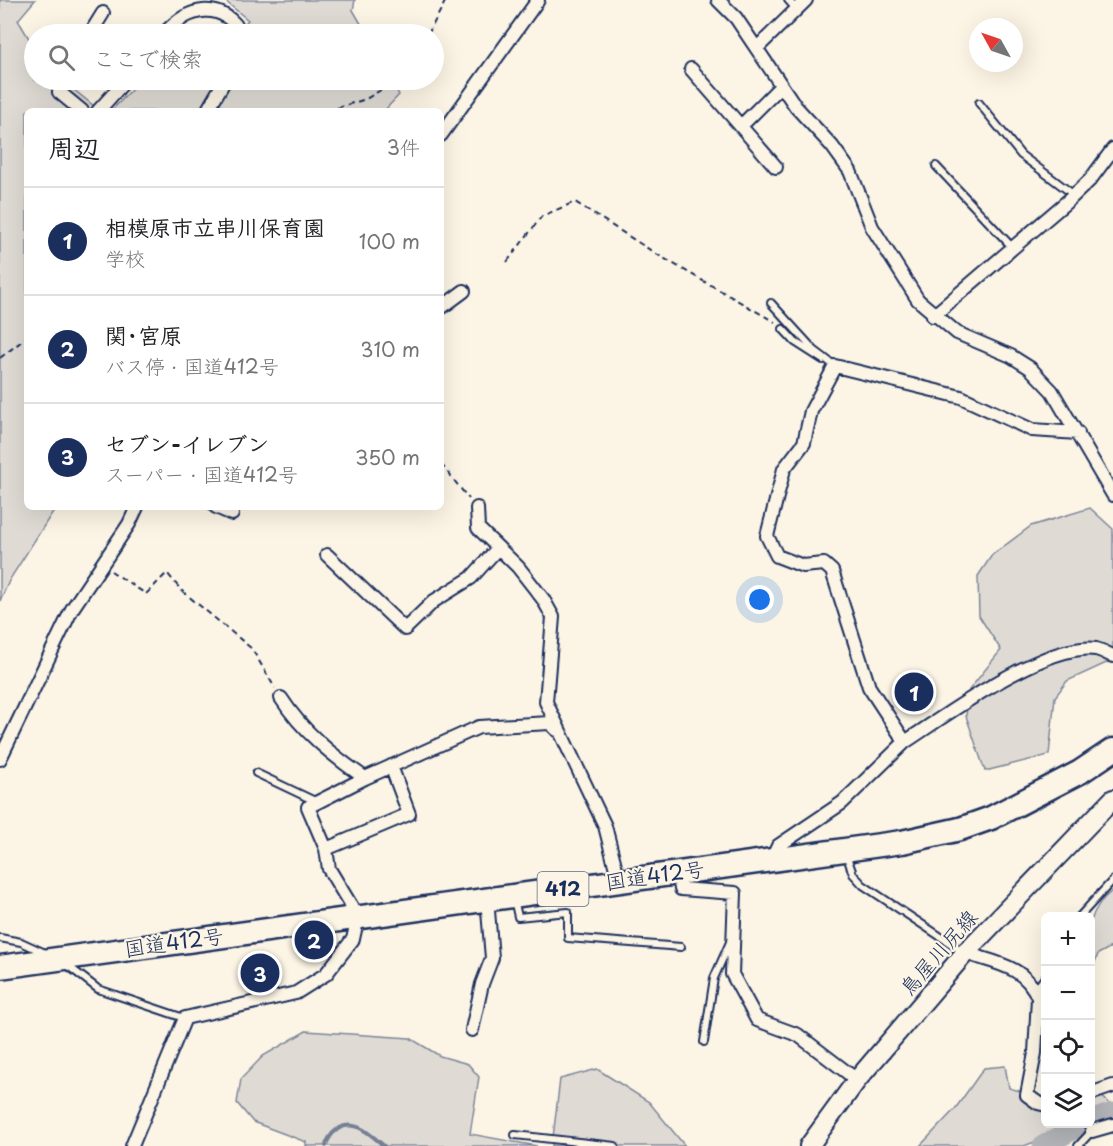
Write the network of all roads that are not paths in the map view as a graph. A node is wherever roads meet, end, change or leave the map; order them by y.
1 (538, 0) edge
2 (718, 0) edge
3 (806, 0) edge
4 (792, 5) edge
5 (103, 13) dead end
6 (96, 24) edge
7 (173, 24) edge
8 (236, 24) edge
9 (757, 48) junction
10 (691, 69) dead end
11 (781, 86) junction
12 (60, 90) edge
13 (117, 90) edge
14 (219, 90) edge
15 (979, 103) dead end
16 (78, 108) edge
17 (101, 108) edge
18 (209, 108) edge
19 (742, 125) junction
20 (444, 131) edge
21 (1113, 149) edge
22 (936, 166) dead end
23 (776, 167) dead end
24 (1074, 195) junction
25 (1012, 248) junction
26 (464, 291) dead end
27 (771, 303) dead end
28 (444, 306) edge
29 (933, 316) junction
30 (783, 329) road end
31 (835, 366) junction
32 (1078, 433) junction
33 (1113, 495) edge
34 (477, 508) road end
35 (136, 510) edge
36 (223, 510) edge
37 (232, 514) dead end
38 (498, 548) junction
39 (327, 555) dead end
40 (1113, 656) edge
41 (281, 698) road end
42 (562, 735) junction
43 (905, 741) junction
44 (1112, 756) edge
45 (0, 759) edge
46 (391, 766) junction
47 (256, 773) dead end
48 (365, 778) junction
49 (1113, 799) edge
50 (317, 802) junction
51 (326, 849) junction
52 (845, 851) junction
53 (771, 861) junction
54 (678, 872) junction
55 (1113, 880) edge
56 (619, 881) junction
57 (514, 896) junction
58 (487, 899) junction
59 (1084, 912) edge
60 (358, 917) junction
61 (0, 938) edge
62 (732, 939) junction
63 (681, 947) dead end
64 (965, 953) junction
65 (59, 959) junction
66 (0, 967) edge
67 (1041, 982) edge
68 (1035, 990) junction
69 (185, 1018) junction
70 (472, 1030) dead end
71 (704, 1042) dead end
72 (857, 1080) junction
73 (1113, 1086) edge
74 (1095, 1092) edge
75 (1041, 1104) edge
76 (1113, 1125) edge
77 (1092, 1131) joint
78 (515, 1135) dead end
79 (132, 1146) edge
80 (615, 1146) edge
81 (809, 1146) edge
82 (1078, 1146) edge

1 - 20 street
2 - 9 street
3 - 4 street
4 - 9 street
5 - 6 street
7 - 8 street
9 - 11 street
10 - 19 street
11 - 19 street
11 - 29 street
12 - 16 street
13 - 17 street
14 - 18 street
15 - 24 lane
19 - 23 street
21 - 24 street
22 - 25 lane
24 - 25 street
25 - 29 street
26 - 28 street
27 - 31 lane
29 - 32 street
30 - 31 lane
31 - 32 street
31 - 43 street
32 - 33 street
34 - 38 street
35 - 45 street
36 - 37 street
38 - 39 street
38 - 42 street
40 - 43 street
41 - 48 street
42 - 46 street
42 - 56 street
43 - 53 street
44 - 52 highway, 国道412号 / 412
46 - 48 street
46 - 51 street
47 - 50 lane
48 - 50 street
49 - 64 main road, 鳥屋川尻線
50 - 51 street
51 - 60 street
52 - 53 highway, 国道412号 / 412
52 - 64 lane
53 - 54 highway, 国道412号 / 412
54 - 56 highway, 国道412号 / 412
54 - 62 street
55 - 59 lane
56 - 57 highway, 国道412号 / 412
57 - 58 highway, 国道412号 / 412
57 - 63 lane
58 - 60 highway, 国道412号 / 412
58 - 70 street
60 - 65 highway, 国道412号 / 412
60 - 69 street
61 - 65 lane
62 - 71 lane
62 - 72 street
64 - 68 street
64 - 72 main road, 鳥屋川尻線
65 - 66 highway, 国道412号 / 412
65 - 69 lane
67 - 68 lane
68 - 75 street
69 - 79 street
72 - 81 main road, 鳥屋川尻線
73 - 74 street
76 - 77 street
77 - 82 lane
78 - 80 lane

